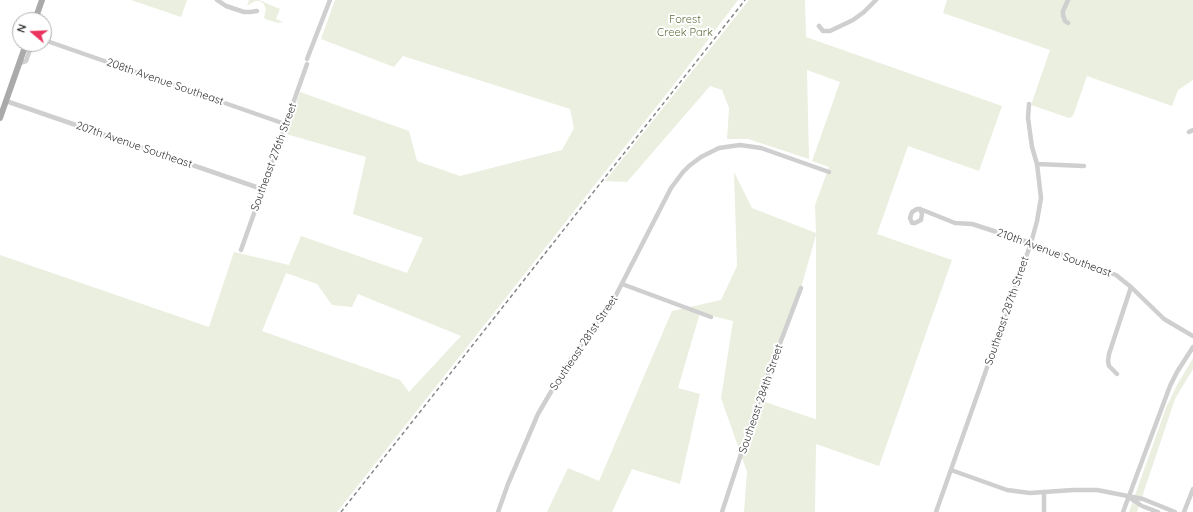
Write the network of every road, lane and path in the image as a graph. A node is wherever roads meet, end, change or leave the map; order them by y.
1 (42, 0) edge
2 (217, 0) edge
3 (330, 0) edge
4 (876, 0) edge
5 (1068, 0) edge
6 (257, 11) dead end
7 (38, 12) edge
8 (1068, 23) dead end
9 (818, 26) dead end
10 (52, 43) edge
11 (23, 52) edge
12 (29, 52) edge
13 (20, 63) junction
14 (6, 101) junction
15 (1030, 104) dead end
16 (0, 118) edge
17 (285, 124) junction
18 (1037, 164) junction
19 (1084, 166) dead end
20 (829, 172) dead end
21 (262, 189) junction
22 (920, 210) dead end
23 (1031, 243) junction
24 (241, 250) dead end
25 (622, 284) junction
26 (1131, 286) junction
27 (801, 288) dead end
28 (711, 317) dead end
29 (1193, 336) edge
30 (1193, 347) edge
31 (1116, 374) dead end
32 (951, 470) junction
33 (1193, 488) edge
34 (1044, 492) junction
35 (1128, 497) junction
36 (498, 512) edge
37 (722, 512) edge
38 (936, 512) edge
39 (1044, 512) edge
40 (1123, 512) edge
41 (1158, 512) edge
42 (1175, 512) edge
43 (1184, 512) edge

1 - 7 main road
2 - 6 street
3 - 17 street, Southeast 276th Street
4 - 9 street
5 - 8 street
10 - 17 street, 208th Avenue Southeast
11 - 13 main road
12 - 13 street
13 - 14 main road
14 - 16 main road
14 - 21 street, 207th Avenue Southeast
15 - 18 street, Southeast 287th Street
17 - 21 street, Southeast 276th Street
18 - 19 street
18 - 23 street, Southeast 287th Street
20 - 25 street, Southeast 281st Street
21 - 24 street, Southeast 276th Street
22 - 23 street, 210th Avenue Southeast
23 - 26 street, 210th Avenue Southeast
23 - 32 street, Southeast 287th Street
25 - 28 street, Southeast 281st Street
25 - 36 street, Southeast 281st Street
26 - 29 street, 210th Avenue Southeast
26 - 31 street
27 - 37 street, Southeast 284th Street
30 - 35 street
32 - 34 street
32 - 38 street, Southeast 287th Street
33 - 43 street
34 - 35 street
34 - 39 street
35 - 40 street
35 - 41 street
35 - 42 street

